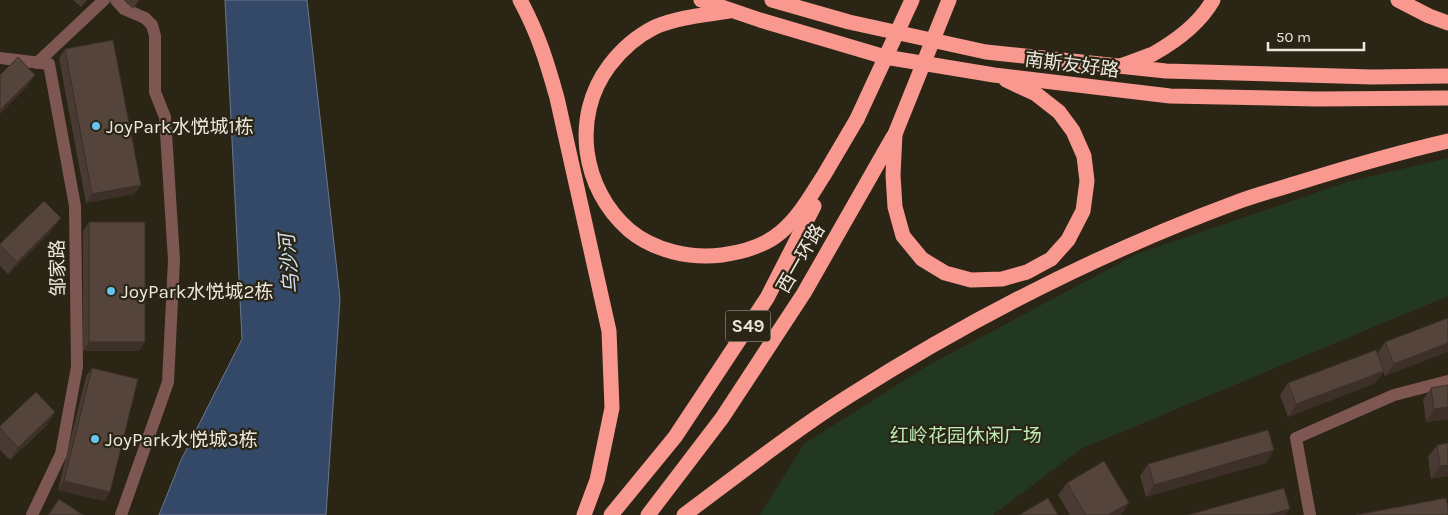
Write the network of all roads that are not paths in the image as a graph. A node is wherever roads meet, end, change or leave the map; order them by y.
1 (104, 0) edge
2 (116, 0) edge
3 (520, 0) edge
4 (701, 0) edge
5 (772, 0) edge
6 (912, 0) edge
7 (950, 0) edge
8 (1213, 0) edge
9 (1398, 0) edge
10 (733, 11) junction
11 (1448, 23) edge
12 (0, 58) edge
13 (38, 63) junction
14 (1120, 66) junction
15 (994, 75) junction
16 (1448, 76) edge
17 (1448, 98) edge
18 (857, 120) junction
19 (895, 134) junction
20 (1448, 141) edge
21 (1448, 381) edge
22 (32, 515) edge
23 (121, 515) edge
24 (584, 515) edge
25 (611, 515) edge
26 (648, 515) edge
27 (684, 515) edge
28 (1310, 515) edge

1 - 13 street
2 - 23 street
3 - 24 highway
4 - 10 highway, 南斯友好路
5 - 14 highway, 南斯友好路
6 - 18 highway, 西一环路 / S49, bridge
7 - 19 highway, 西一环路 / S49, bridge
8 - 14 highway
9 - 11 highway
10 - 15 highway, 南斯友好路
10 - 18 highway
12 - 13 street
13 - 22 street, 邹家路
14 - 16 highway, 南斯友好路
15 - 17 highway, 南斯友好路
15 - 19 highway
18 - 25 highway, 西一环路 / S49
19 - 26 highway, 西一环路 / S49
20 - 27 highway
21 - 28 street

